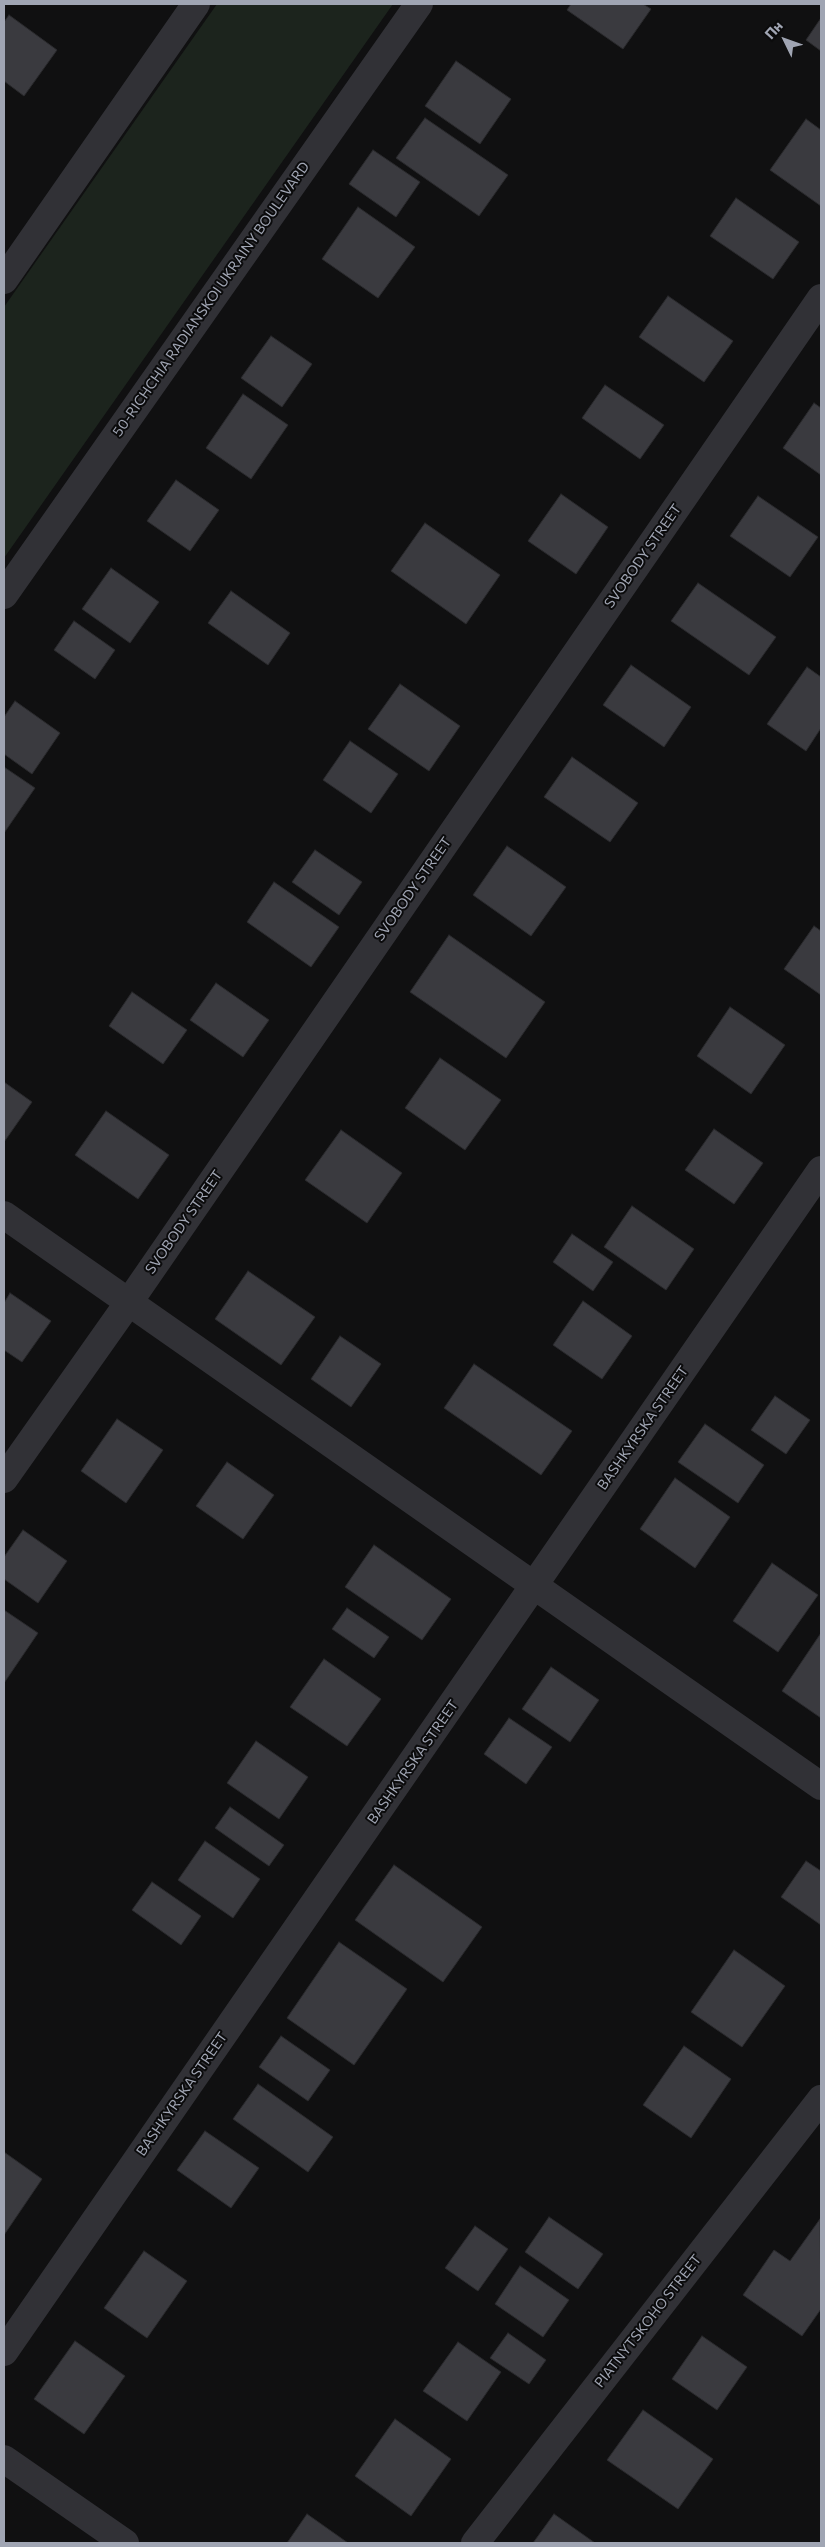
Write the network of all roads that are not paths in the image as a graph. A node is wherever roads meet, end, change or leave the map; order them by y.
1 (196, 4) edge
2 (419, 4) edge
3 (4, 280) edge
4 (821, 298) edge
5 (4, 595) edge
6 (821, 1170) edge
7 (4, 1215) edge
8 (129, 1302) junction
9 (4, 1479) edge
10 (535, 1586) junction
11 (821, 1786) edge
12 (821, 2099) edge
13 (4, 2352) edge
14 (4, 2458) edge
15 (125, 2543) edge
16 (475, 2543) edge

1 - 3 street
2 - 5 street, 50-RICHCHIA RADIANSKOI UKRAINY BOULEVARD
4 - 8 street, SVOBODY STREET
6 - 10 street, BASHKYRSKA STREET
7 - 8 street
8 - 9 street, SVOBODY STREET
8 - 10 street
10 - 11 street
10 - 13 street, BASHKYRSKA STREET
12 - 16 street, PIATNYTSKOHO STREET
14 - 15 street

